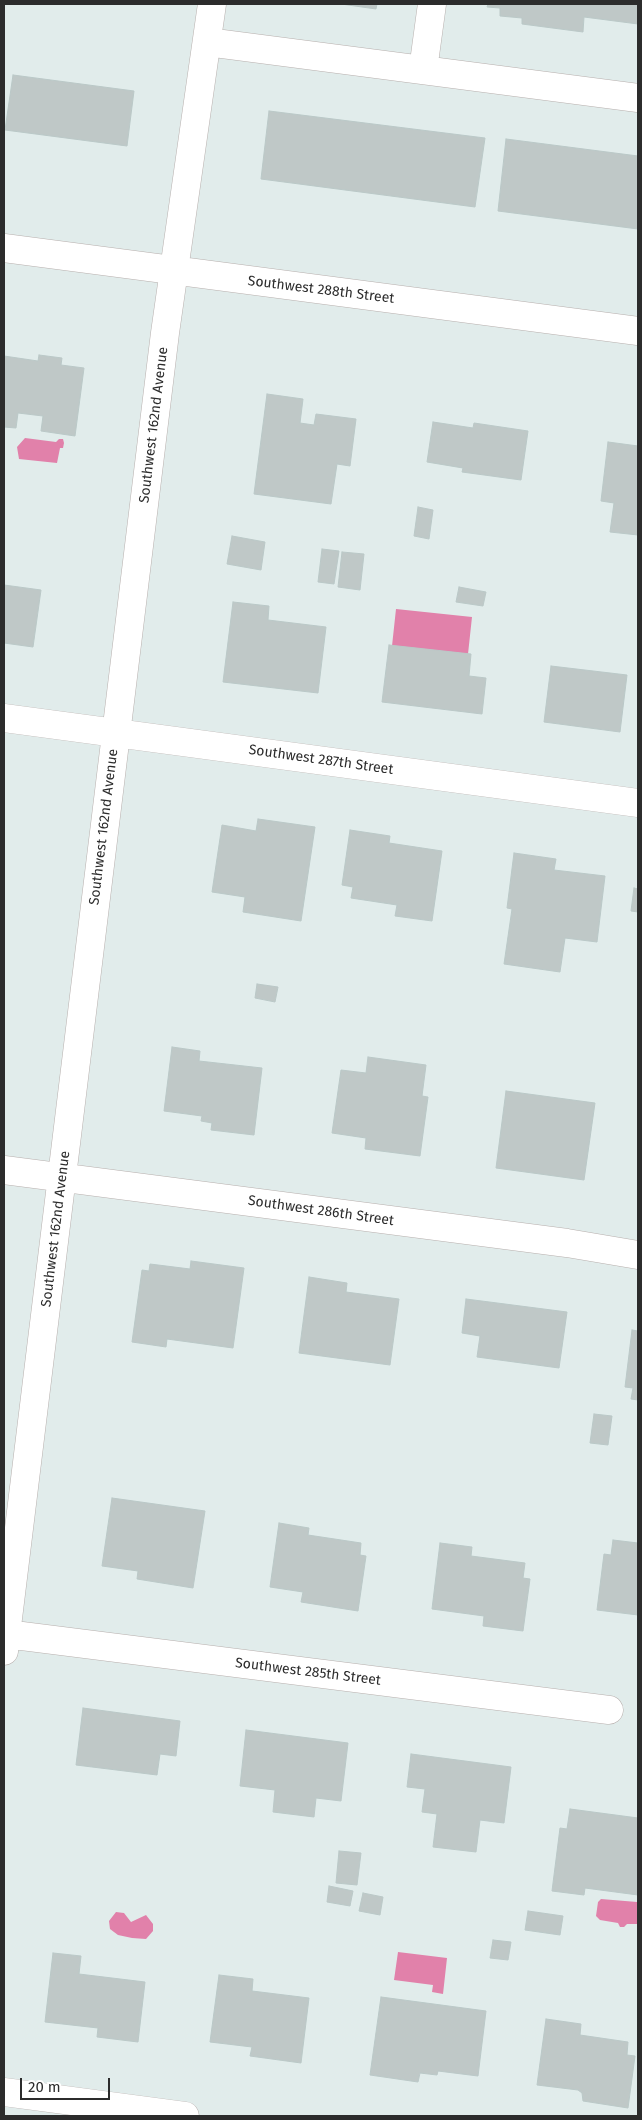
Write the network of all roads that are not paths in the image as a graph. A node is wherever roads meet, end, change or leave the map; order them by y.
1 (212, 4) edge
2 (432, 4) edge
3 (207, 42) junction
4 (423, 70) junction
5 (638, 98) edge
6 (4, 248) edge
7 (175, 270) junction
8 (638, 331) edge
9 (4, 718) edge
10 (115, 733) junction
11 (638, 803) edge
12 (4, 1170) edge
13 (62, 1177) junction
14 (638, 1255) edge
15 (5, 1643) edge
16 (609, 1710) dead end
17 (4, 2092) edge
18 (185, 2116) edge

1 - 3 street, Southwest 162nd Avenue
2 - 4 street
3 - 4 street
3 - 7 street, Southwest 162nd Avenue
4 - 5 street
6 - 7 street, Southwest 288th Street
7 - 8 street, Southwest 288th Street
7 - 10 street, Southwest 162nd Avenue
9 - 10 street, Southwest 287th Street
10 - 11 street, Southwest 287th Street
10 - 13 street, Southwest 162nd Avenue
12 - 13 street, Southwest 286th Street
13 - 14 street, Southwest 286th Street
13 - 15 street, Southwest 162nd Avenue
15 - 16 street, Southwest 285th Street
17 - 18 street

